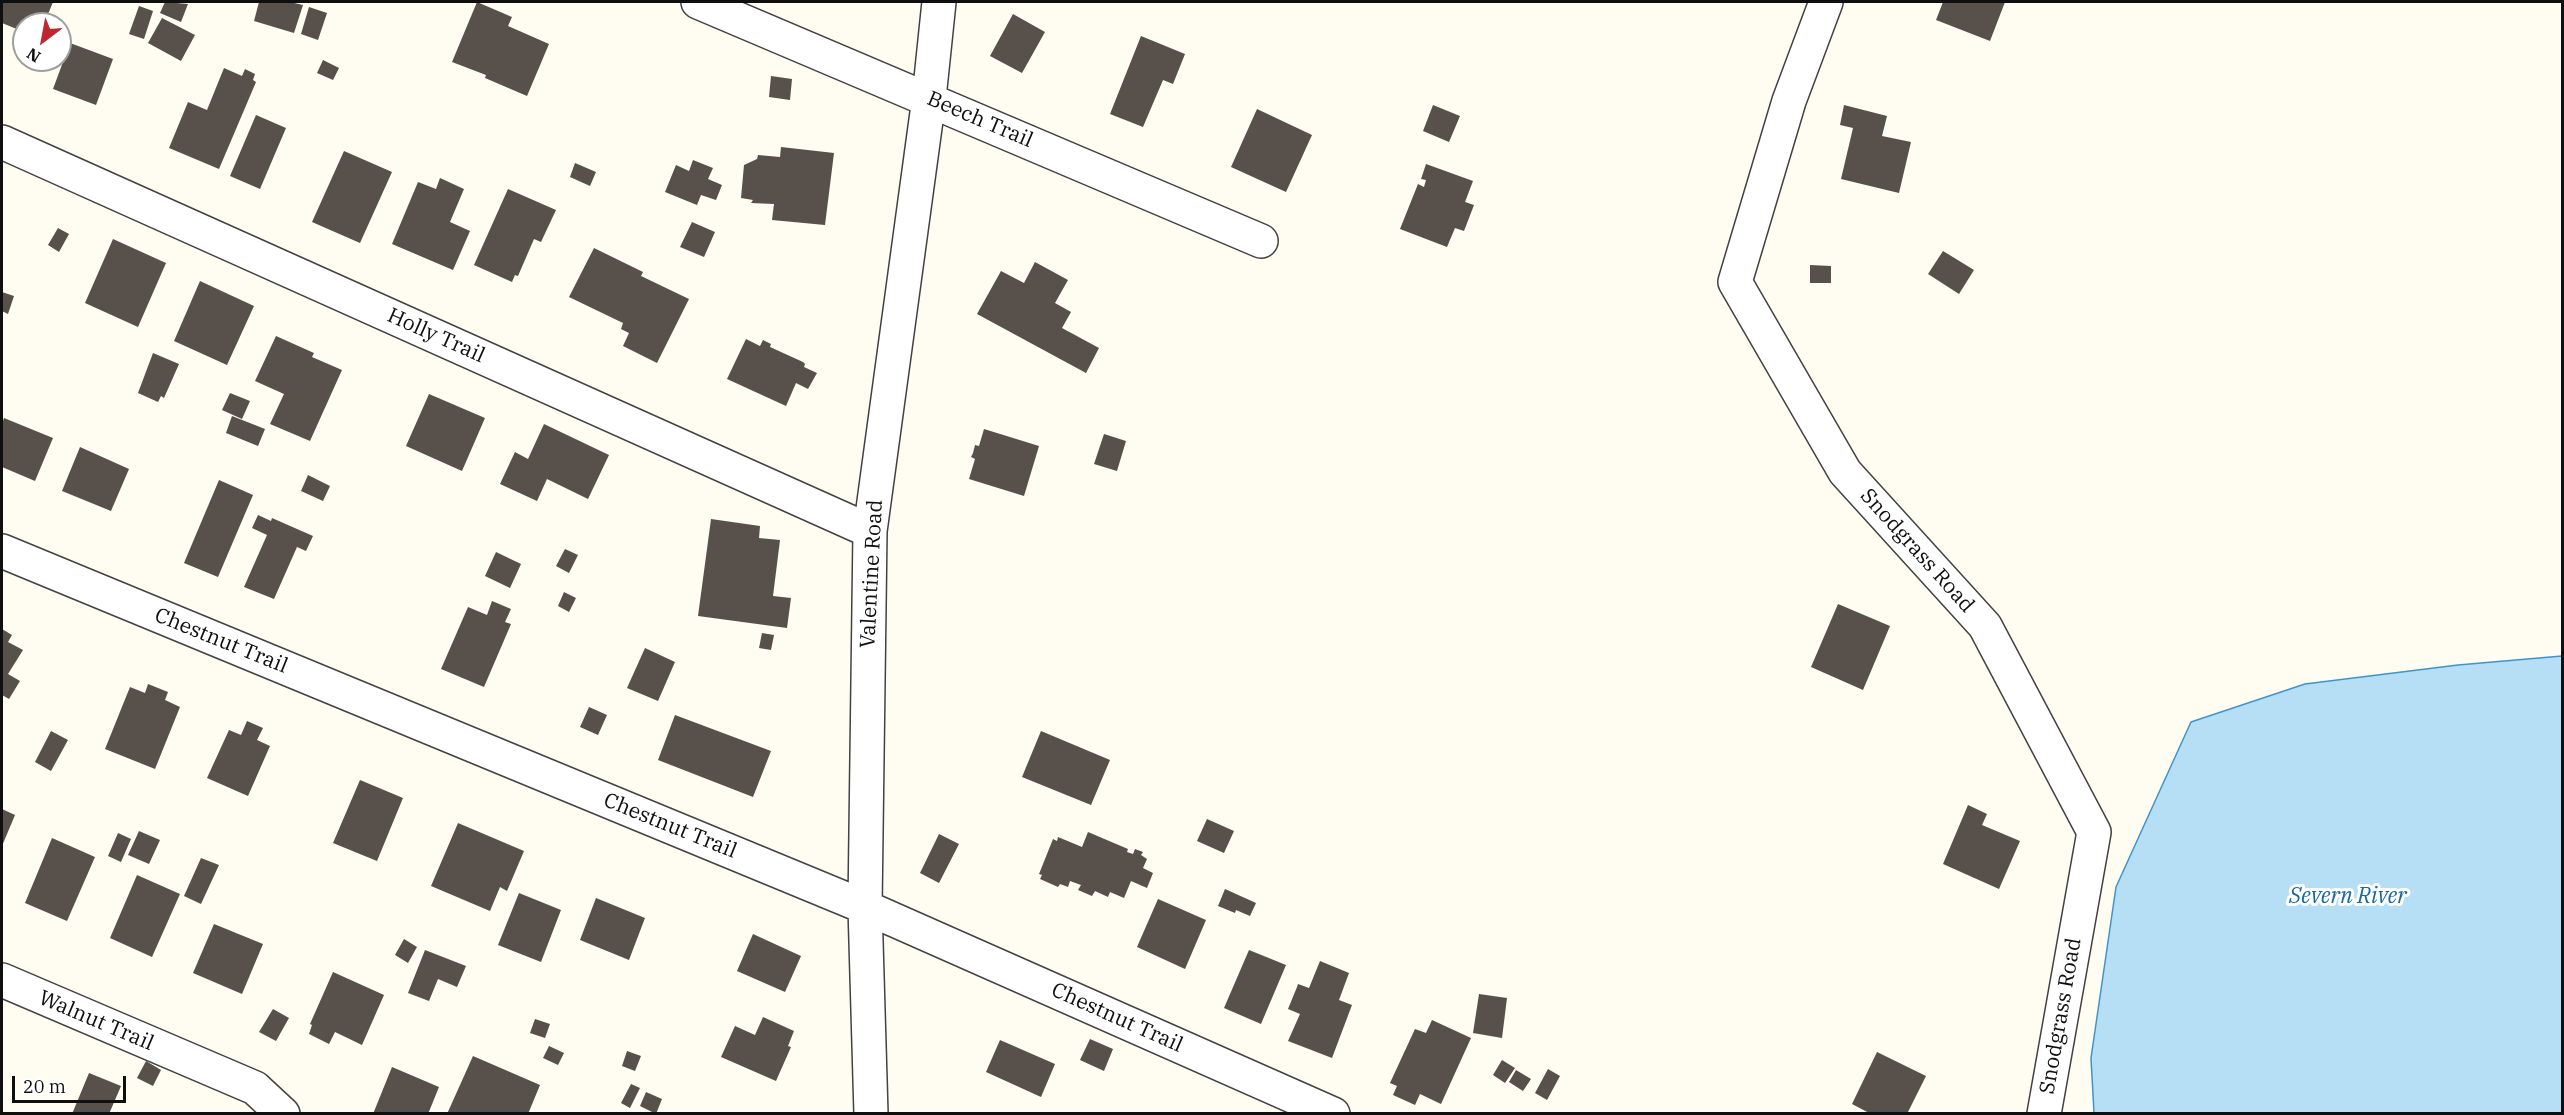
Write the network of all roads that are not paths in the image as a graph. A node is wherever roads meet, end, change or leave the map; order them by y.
1 (698, 2) edge
2 (939, 2) edge
3 (1826, 2) edge
4 (929, 98) junction
5 (2, 142) edge
6 (1261, 241) dead end
7 (870, 531) junction
8 (2, 550) edge
9 (865, 907) junction
10 (2, 980) edge
11 (283, 1113) edge
12 (871, 1113) edge
13 (1334, 1113) edge
14 (2044, 1113) edge

1 - 4 street, Beech Trail
2 - 4 street, Valentine Road
3 - 14 street, Snodgrass Road
4 - 6 street, Beech Trail
4 - 7 street, Valentine Road
5 - 7 street, Holly Trail
7 - 9 street, Valentine Road
8 - 9 street, Chestnut Trail
9 - 12 street, Valentine Road
9 - 13 street, Chestnut Trail
10 - 11 street, Walnut Trail

